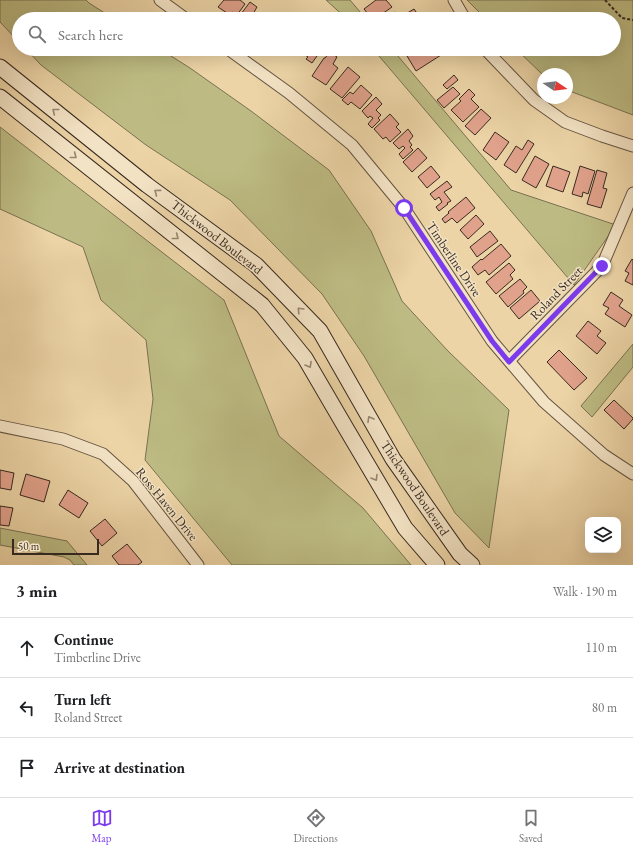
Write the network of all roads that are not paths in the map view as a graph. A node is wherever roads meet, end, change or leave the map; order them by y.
1 (160, 0) edge
2 (454, 0) edge
3 (176, 12) edge
4 (461, 12) edge
5 (238, 56) edge
6 (492, 56) edge
7 (0, 67) edge
8 (0, 97) edge
9 (633, 146) edge
10 (633, 193) edge
11 (509, 362) junction
12 (0, 426) edge
13 (633, 474) edge
14 (198, 565) edge
15 (437, 565) edge
16 (472, 565) edge

1 - 3 street
2 - 4 street
5 - 11 street, Timberline Drive
6 - 9 street
16 -> 7 main road, Thickwood Boulevard
8 -> 15 main road, Thickwood Boulevard
10 - 11 street, Roland Street
11 - 13 street, Timberline Drive
12 - 14 street, Ross Haven Drive

